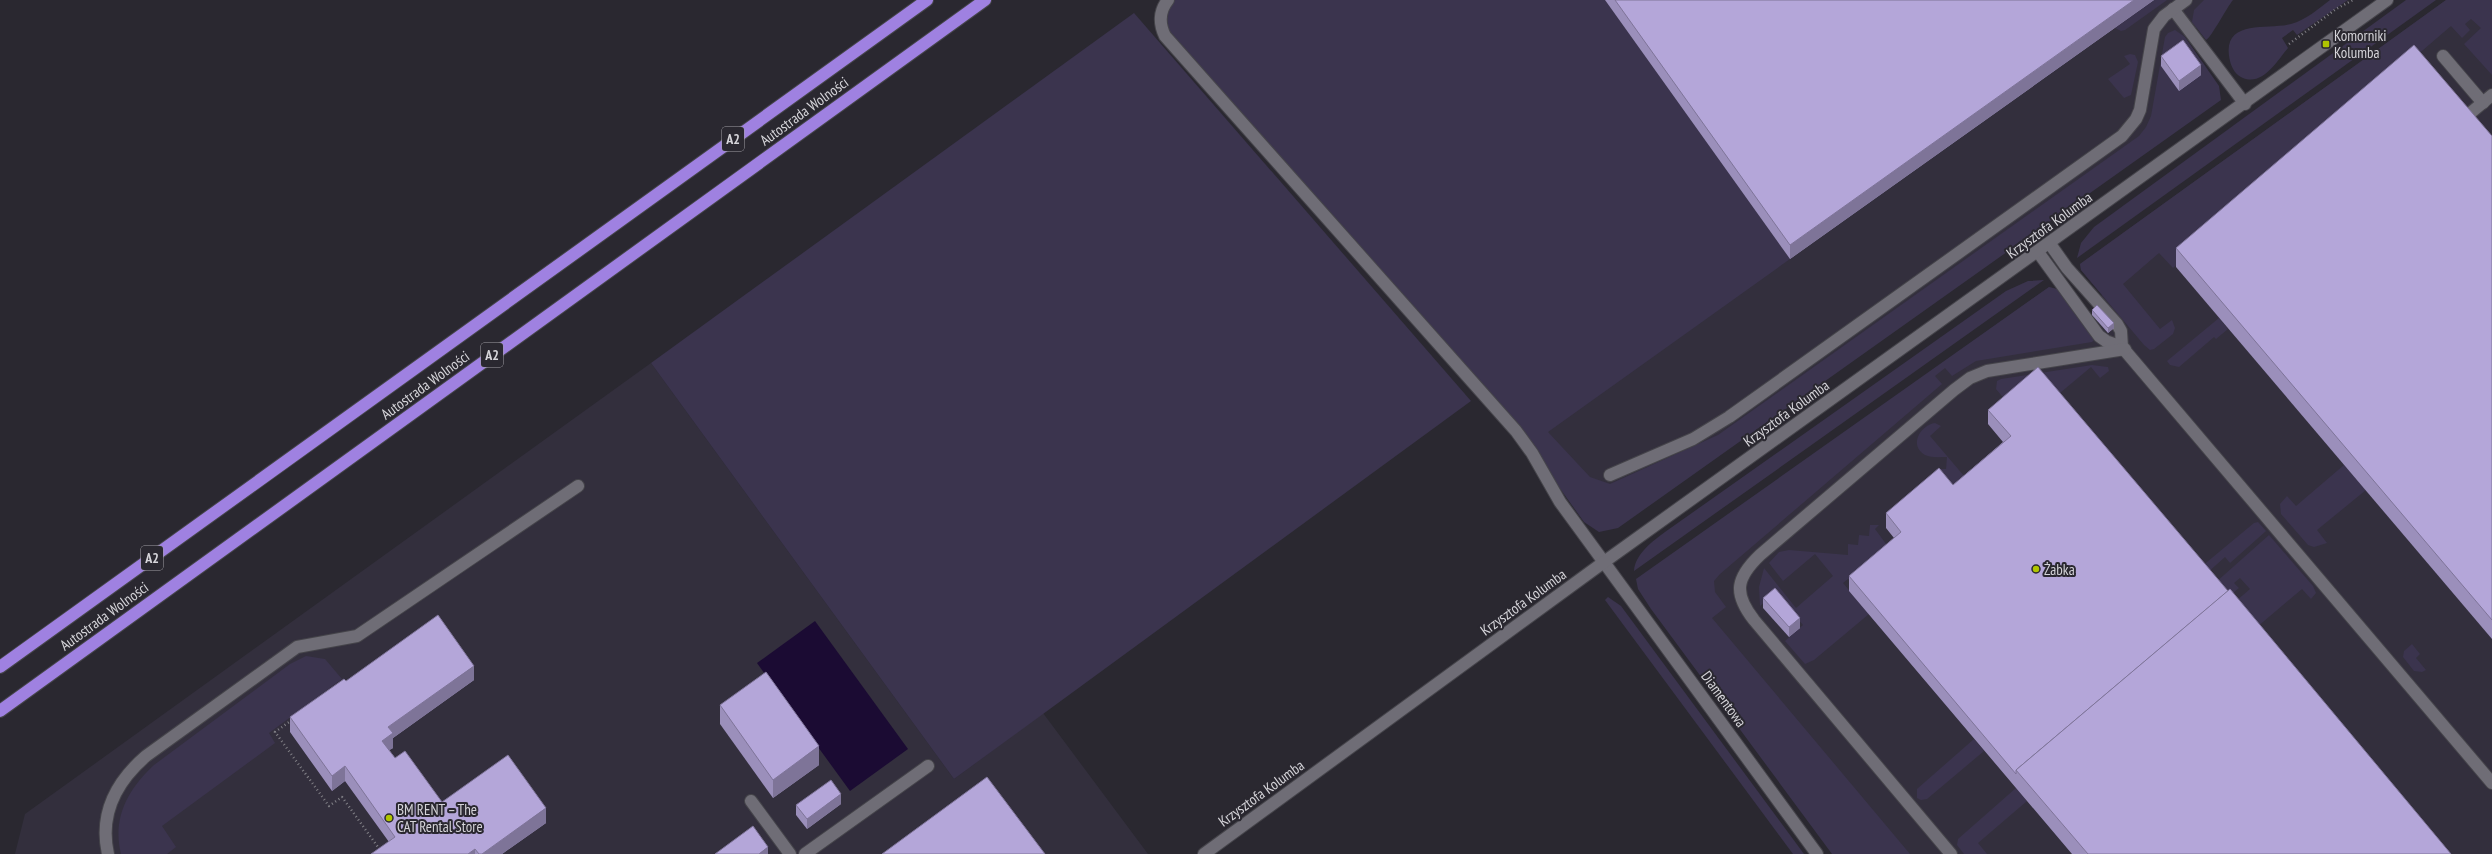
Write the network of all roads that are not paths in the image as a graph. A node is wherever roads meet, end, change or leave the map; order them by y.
1 (926, 0) edge
2 (985, 0) edge
3 (1168, 0) edge
4 (2186, 0) edge
5 (2387, 0) edge
6 (2173, 9) junction
7 (2443, 56) dead end
8 (2488, 99) edge
9 (2245, 104) junction
10 (2462, 120) edge
11 (2050, 244) junction
12 (2038, 252) junction
13 (2124, 348) junction
14 (1610, 475) dead end
15 (578, 486) dead end
16 (1604, 562) junction
17 (0, 667) edge
18 (0, 711) edge
19 (928, 766) dead end
20 (2492, 783) edge
21 (752, 800) dead end
22 (108, 854) edge
23 (790, 854) edge
24 (805, 854) edge
25 (1204, 854) edge
26 (1818, 854) edge
27 (1951, 854) edge

1 - 17 highway, Autostrada Wolności / A2
2 - 18 highway, Autostrada Wolności / A2
3 - 16 street, Diamentowa
4 - 6 street
5 - 9 street, Krzysztofa Kolumba
6 - 9 street
6 - 14 street
7 - 8 street
8 - 10 street
9 - 11 street, Krzysztofa Kolumba
11 - 12 street, Krzysztofa Kolumba
11 - 13 street
12 - 13 street
12 - 16 street, Krzysztofa Kolumba
13 - 20 street
13 - 27 street
15 - 22 street
16 - 25 street, Krzysztofa Kolumba
16 - 26 street, Diamentowa
19 - 24 street
21 - 23 street

